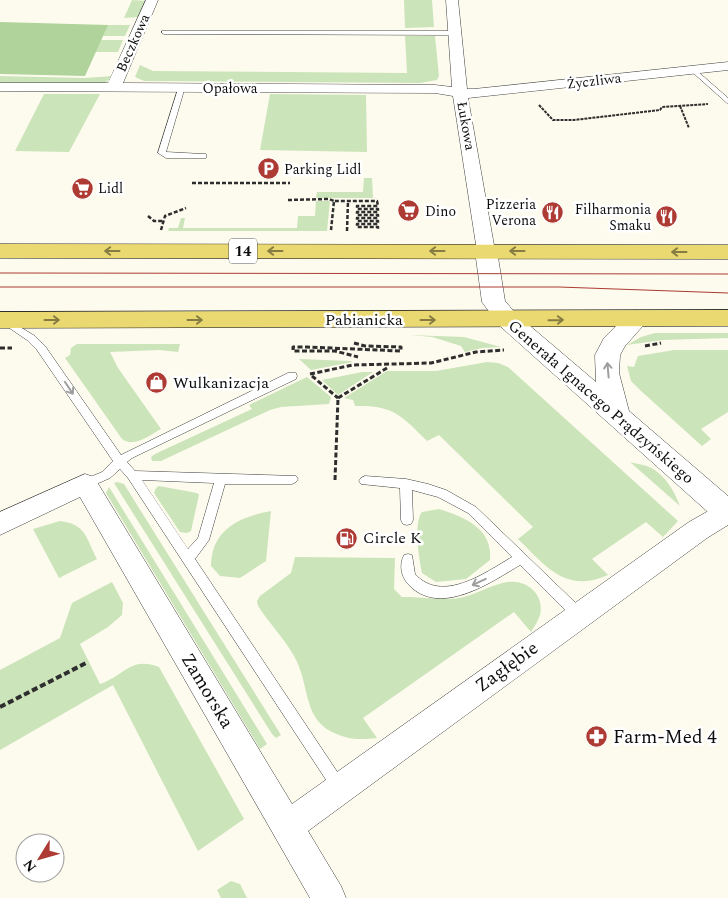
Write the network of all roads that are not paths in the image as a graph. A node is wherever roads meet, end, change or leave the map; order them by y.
1 (152, 0) edge
2 (452, 0) edge
3 (164, 32) dead end
4 (456, 33) junction
5 (728, 66) edge
6 (693, 70) junction
7 (0, 87) edge
8 (114, 87) junction
9 (181, 87) junction
10 (460, 93) junction
11 (728, 102) edge
12 (203, 156) dead end
13 (0, 251) edge
14 (486, 251) junction
15 (728, 252) edge
16 (728, 318) edge
17 (637, 319) junction
18 (2, 320) edge
19 (508, 320) junction
20 (292, 376) dead end
21 (618, 417) junction
22 (120, 462) junction
23 (132, 475) junction
24 (221, 479) junction
25 (292, 480) dead end
26 (365, 480) dead end
27 (85, 484) junction
28 (406, 484) junction
29 (728, 512) edge
30 (407, 520) dead end
31 (0, 524) edge
32 (522, 558) junction
33 (187, 559) junction
34 (408, 559) dead end
35 (579, 615) junction
36 (340, 789) junction
37 (288, 826) junction
38 (329, 898) edge

1 - 8 street, Beczkowa
2 - 4 street, Łukowa
3 - 4 lane
4 - 10 street, Łukowa
5 - 6 street, Życzliwa
6 - 10 street, Życzliwa
6 - 11 lane
7 - 8 street, Opałowa
8 - 9 street, Opałowa
9 - 10 street, Opałowa
9 - 12 lane
10 - 14 street, Łukowa
14 -> 13 main road, 14
15 -> 14 main road, 14
14 - 19 street, Generała Ignacego Prądzyńskiego
16 - 17 main road, Pabianicka
19 -> 17 main road, Pabianicka
21 -> 17 street
18 -> 19 main road, Pabianicka
18 -> 22 lane
19 - 21 street, Generała Ignacego Prądzyńskiego
20 - 22 lane
21 - 29 street, Generała Ignacego Prądzyńskiego
22 - 23 lane
22 - 27 lane
23 - 24 lane
23 - 33 lane
24 - 25 lane
24 - 33 lane
26 - 28 lane
27 - 31 street
27 - 37 street, Zamorska
28 - 30 lane
28 - 32 lane
29 - 35 street, Zagłębie
32 -> 34 lane
32 - 35 lane
33 - 36 lane
35 - 36 street, Zagłębie
36 - 37 street, Zagłębie
37 - 38 street, Zamorska

